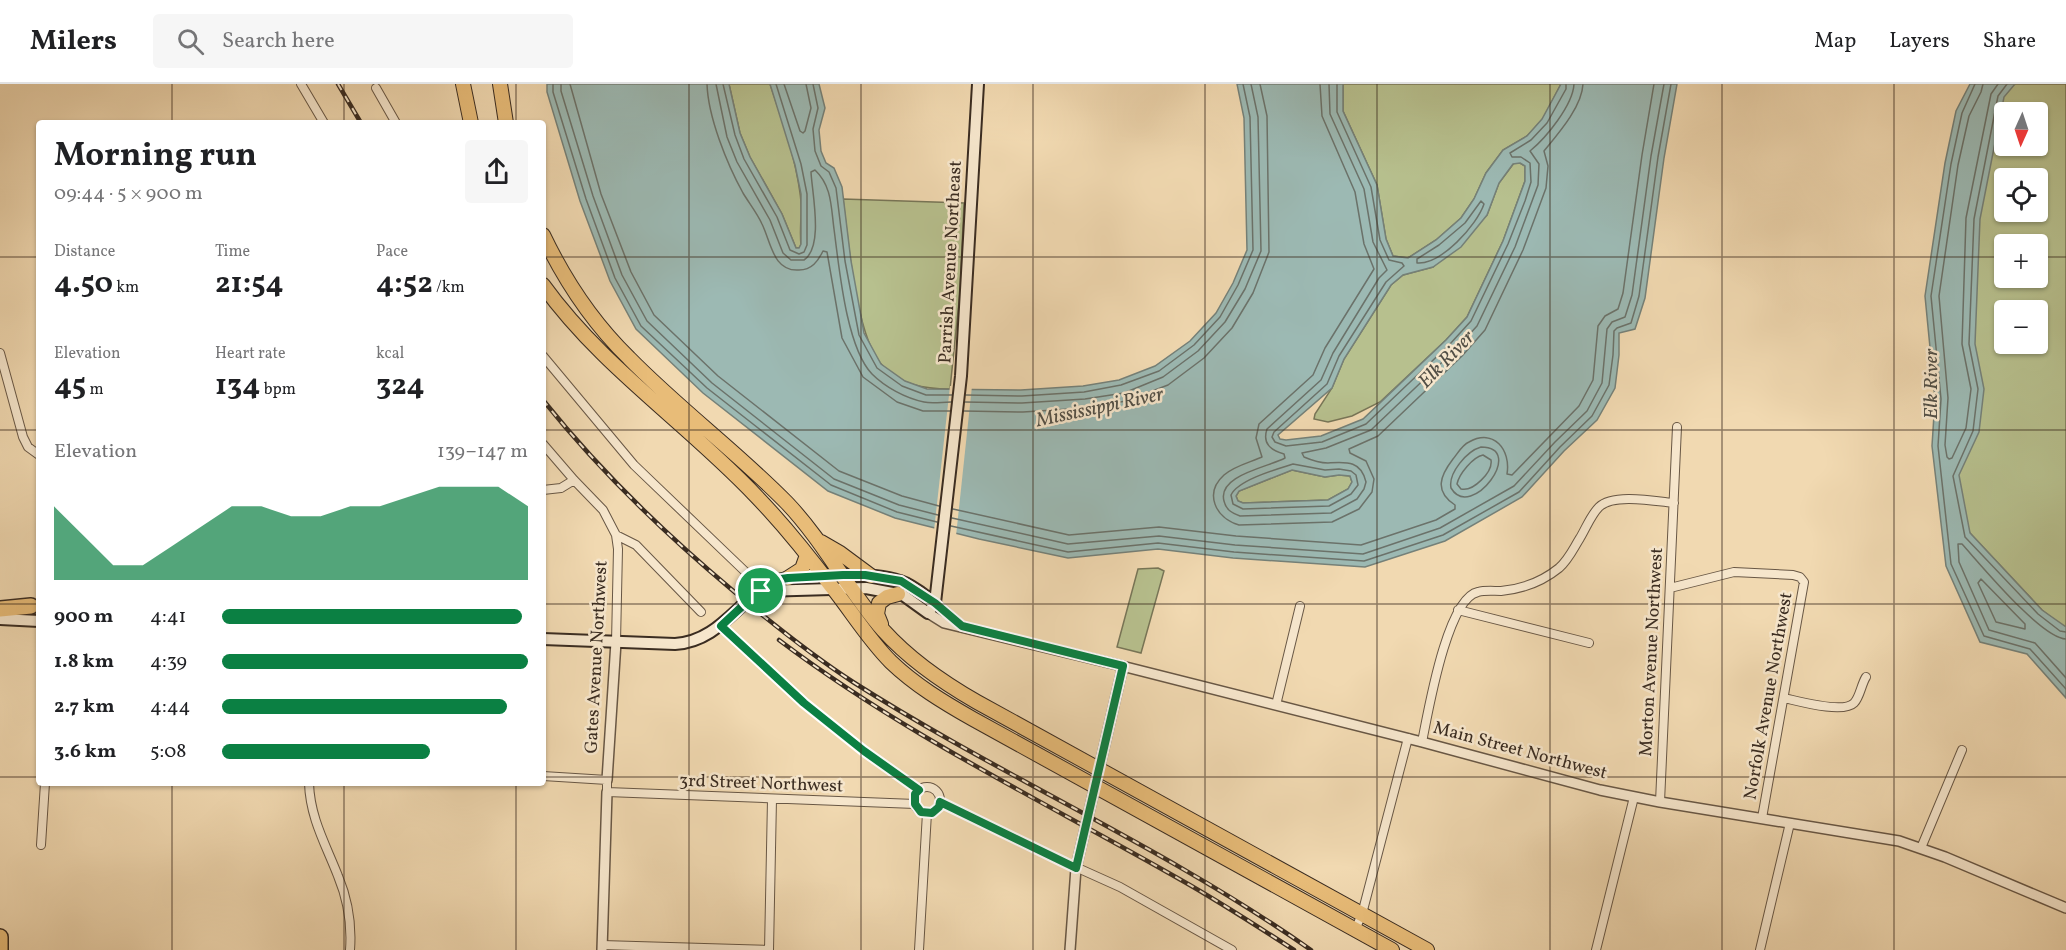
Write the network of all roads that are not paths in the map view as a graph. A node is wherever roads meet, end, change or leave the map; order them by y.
1 (301, 84) edge
2 (463, 84) edge
3 (500, 84) edge
4 (978, 84) edge
5 (376, 88) dead end
6 (322, 120) edge
7 (394, 120) edge
8 (470, 120) edge
9 (506, 120) edge
10 (546, 242) edge
11 (546, 289) edge
12 (0, 353) edge
13 (546, 360) edge
14 (1677, 427) dead end
15 (546, 447) edge
16 (36, 453) edge
17 (574, 480) junction
18 (546, 490) edge
19 (1674, 503) junction
20 (616, 535) junction
21 (819, 542) junction
22 (807, 555) junction
23 (843, 575) junction
24 (824, 576) junction
25 (871, 576) junction
26 (788, 578) junction
27 (938, 580) junction
28 (851, 587) junction
29 (833, 588) junction
30 (914, 588) junction
31 (1670, 588) junction
32 (761, 591) junction
33 (898, 594) junction
34 (935, 603) junction
35 (3, 606) edge
36 (35, 606) edge
37 (1299, 606) dead end
38 (1458, 610) junction
39 (701, 612) dead end
40 (928, 613) junction
41 (0, 619) edge
42 (36, 621) edge
43 (721, 626) junction
44 (962, 626) junction
45 (885, 632) junction
46 (546, 639) edge
47 (616, 642) junction
48 (1589, 643) dead end
49 (1123, 666) junction
50 (1866, 677) dead end
51 (1784, 698) junction
52 (1276, 705) junction
53 (1408, 738) junction
54 (1422, 742) junction
55 (1962, 750) dead end
56 (1100, 770) junction
57 (546, 776) edge
58 (607, 780) junction
59 (45, 786) edge
60 (309, 786) edge
61 (1096, 787) junction
62 (919, 790) junction
63 (607, 792) junction
64 (1634, 797) junction
65 (772, 800) junction
66 (940, 802) junction
67 (1660, 802) junction
68 (915, 804) junction
69 (927, 813) junction
70 (1762, 818) junction
71 (1790, 823) junction
72 (41, 845) dead end
73 (1921, 848) junction
74 (1076, 868) junction
75 (2066, 908) edge
76 (1362, 914) junction
77 (1355, 930) junction
78 (0, 937) edge
79 (602, 947) edge
80 (1227, 949) edge
81 (0, 950) edge
82 (350, 950) edge
83 (769, 950) edge
84 (919, 950) edge
85 (1070, 950) edge
86 (1392, 950) edge
87 (1427, 950) edge
88 (1596, 950) edge
89 (1760, 950) edge

1 - 6 street
2 - 8 highway
3 - 9 highway
4 - 27 main road, Parrish Avenue Northeast
5 - 7 street
10 - 21 highway
11 - 22 highway
12 - 16 street
13 - 32 street
14 - 19 street, Morton Avenue Northwest
15 - 17 street
17 - 18 street
17 - 20 street
19 - 31 street, Morton Avenue Northwest
19 - 38 street
20 - 39 street
20 - 47 street, Gates Avenue Northwest
21 - 23 highway
21 - 25 highway
22 - 24 highway
22 - 26 highway
23 - 24 main road, Main Street Northwest
23 - 25 main road, Main Street Northwest
23 - 28 highway
24 - 26 main road, Main Street Northwest
24 - 29 highway
25 - 30 main road, Main Street Northwest
26 - 32 main road, Main Street Northwest
27 - 30 main road
27 - 34 main road, Parrish Avenue Northeast
28 - 29 main road, Main Street Northwest
28 - 33 main road, Main Street Northwest
28 - 45 highway
29 - 32 main road, Main Street Northwest
29 - 61 highway
30 - 34 main road, Main Street Northwest
31 - 51 street, Norfolk Avenue Northwest
31 - 67 street, Morton Avenue Northwest
32 - 43 main road, Main Street Northwest
33 - 40 main road, Main Street Northwest
33 - 45 highway
34 - 40 main road
34 - 44 street, Main Street Northwest
35 - 36 highway
37 - 52 street
38 - 48 street
38 - 54 street
40 - 44 street, Main Street Northwest
41 - 42 main road
43 - 47 main road, Main Street Northwest
43 - 62 street
44 - 49 street, Main Street Northwest
45 - 56 highway
46 - 47 main road, Main Street Northwest
47 - 58 street, Gates Avenue Northwest
49 - 52 street, Main Street Northwest
49 - 56 street
50 - 51 street
51 - 70 street, Norfolk Avenue Northwest
52 - 53 street, Main Street Northwest
53 - 54 street, Main Street Northwest
53 - 76 street
54 - 64 street, Main Street Northwest
55 - 73 street
56 - 61 street
56 - 76 highway
57 - 58 street
58 - 63 street
59 - 72 street
60 - 82 street
61 - 74 street
61 - 77 highway
62 - 66 street
62 - 68 street
63 - 65 street, 3rd Street Northwest
63 - 79 street
64 - 67 street, Main Street Northwest
64 - 88 street
65 - 68 street, 3rd Street Northwest
65 - 83 street
66 - 69 street
66 - 74 street
67 - 70 street, Main Street Northwest
68 - 69 street
69 - 84 street
70 - 71 street, Main Street Northwest
71 - 73 street, Main Street Northwest
71 - 89 street
73 - 75 street, Main Street Northwest
74 - 80 street
74 - 85 street
76 - 77 street
76 - 87 highway
77 - 86 highway
78 - 81 highway
79 - 83 street

